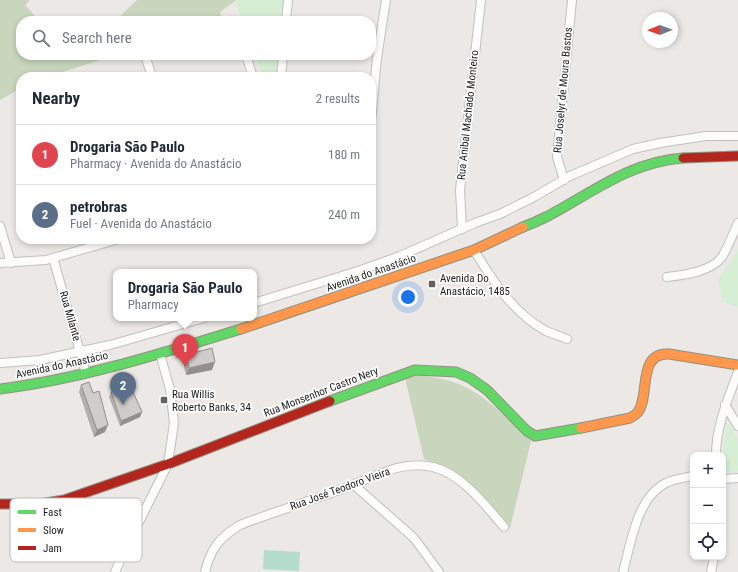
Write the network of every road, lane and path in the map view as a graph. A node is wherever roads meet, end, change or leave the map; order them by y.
1 (288, 0) edge
2 (386, 0) edge
3 (480, 0) edge
4 (572, 0) edge
5 (286, 16) edge
6 (146, 60) edge
7 (248, 60) edge
8 (283, 60) edge
9 (150, 72) edge
10 (251, 72) edge
11 (281, 72) edge
12 (376, 72) edge
13 (738, 136) edge
14 (738, 156) edge
15 (564, 180) junction
16 (738, 223) edge
17 (0, 226) edge
18 (462, 229) junction
19 (94, 244) edge
20 (474, 250) junction
21 (53, 258) junction
22 (0, 263) edge
23 (11, 263) junction
24 (666, 277) dead end
25 (257, 302) edge
26 (194, 321) edge
27 (566, 339) dead end
28 (80, 352) junction
29 (160, 354) junction
30 (0, 363) edge
31 (738, 365) edge
32 (738, 372) edge
33 (86, 373) junction
34 (0, 389) edge
35 (725, 405) junction
36 (738, 426) edge
37 (716, 452) edge
38 (168, 464) junction
39 (690, 477) edge
40 (738, 478) edge
41 (726, 479) edge
42 (354, 485) junction
43 (67, 498) edge
44 (0, 504) edge
45 (10, 505) edge
46 (142, 516) edge
47 (504, 527) dead end
48 (713, 560) edge
49 (120, 562) edge
50 (115, 572) edge
51 (205, 572) edge
52 (439, 572) edge
53 (623, 572) edge
54 (711, 572) edge

1 - 5 street
2 - 12 street
3 - 18 street, Rua Anibal Machado Monteiro
4 - 15 street, Rua Joselyr de Moura Bastos
6 - 9 street
7 - 10 street
8 - 11 street
13 - 15 street, Avenida do Anastácio
14 - 20 street, Avenida do Anastácio
15 - 18 street, Avenida do Anastácio
16 - 24 street
17 - 23 street
18 - 25 street, Avenida do Anastácio
19 - 21 street
20 - 27 street
20 - 29 street, Avenida do Anastácio
21 - 23 street
21 - 28 street, Rua Milante
22 - 23 street
26 - 28 street, Avenida do Anastácio
28 - 30 street, Avenida do Anastácio
28 - 33 street, Rua Milante
29 - 33 street, Avenida do Anastácio
29 - 38 street
31 - 38 street, Rua Monsenhor Castro Nery
32 - 35 street
33 - 34 street, Avenida do Anastácio
35 - 36 street
35 - 37 street
38 - 43 street, Rua Monsenhor Castro Nery
38 - 46 street
39 - 53 street
40 - 41 street
42 - 47 street, Rua José Teodoro Vieira
42 - 51 street, Rua José Teodoro Vieira
42 - 52 street
44 - 45 street, Rua Monsenhor Castro Nery
48 - 54 street
49 - 50 street

